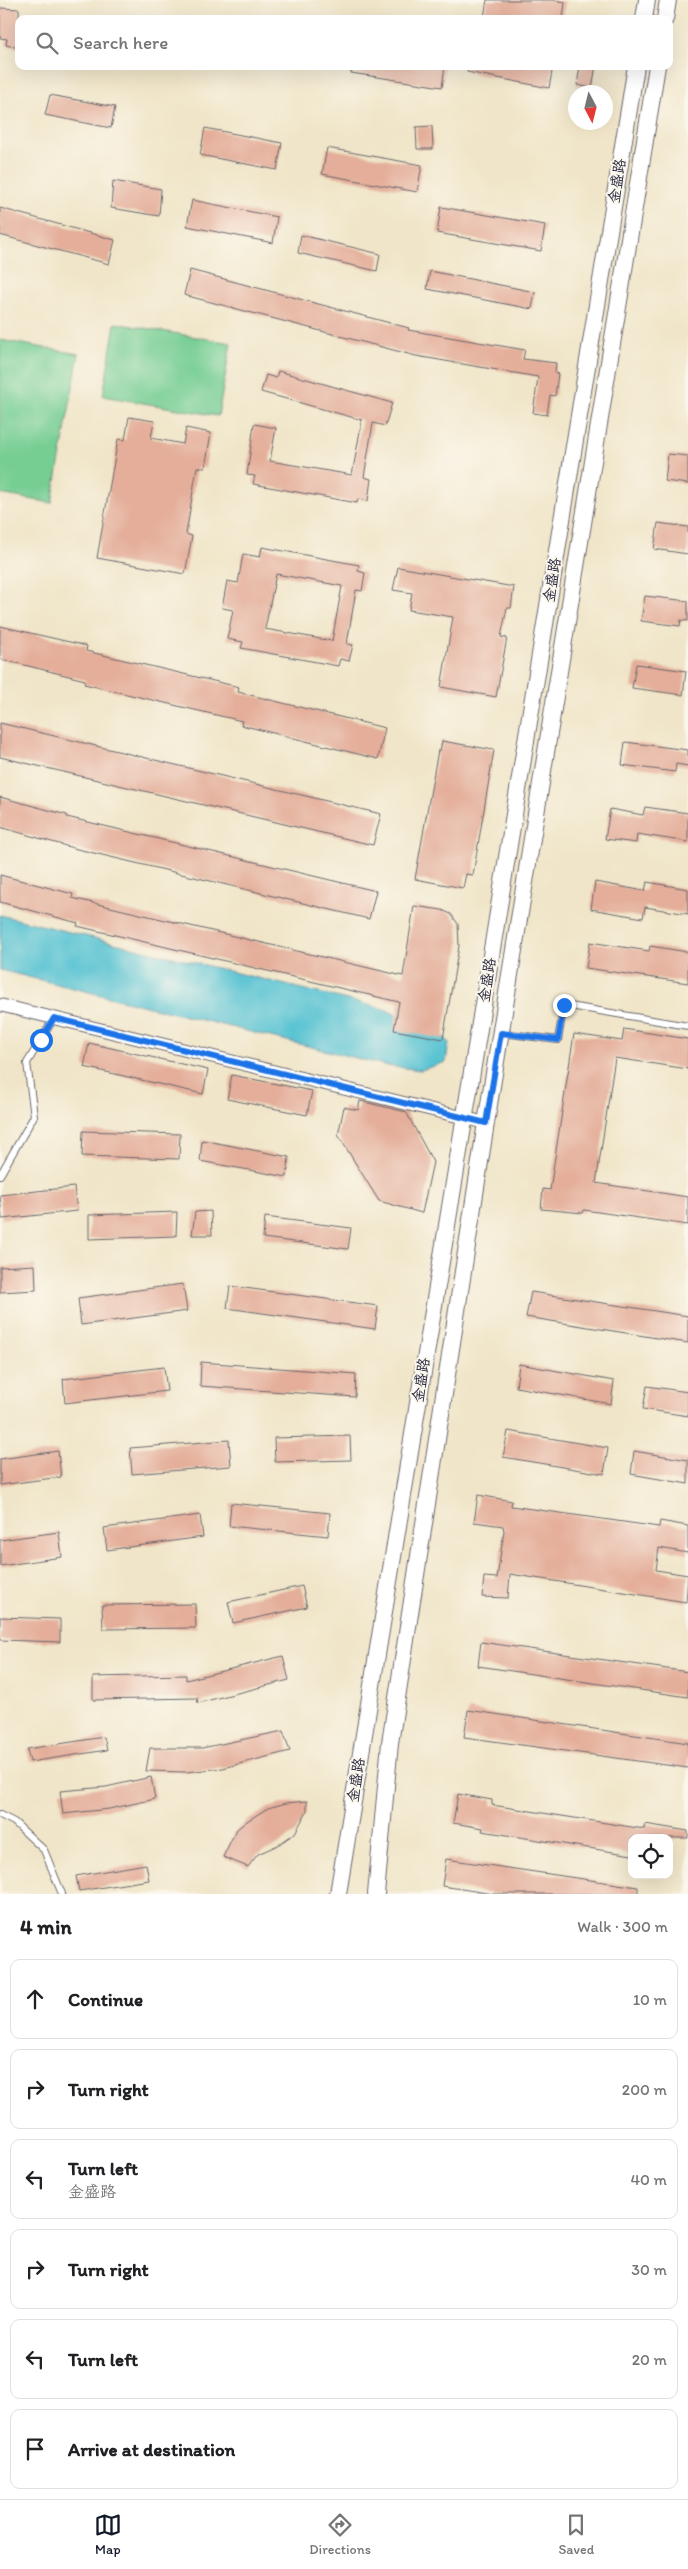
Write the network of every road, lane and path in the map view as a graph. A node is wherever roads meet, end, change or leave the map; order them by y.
1 (647, 0) edge
2 (668, 0) edge
3 (645, 15) edge
4 (666, 15) edge
5 (635, 70) edge
6 (656, 70) edge
7 (0, 1005) edge
8 (54, 1018) junction
9 (688, 1026) edge
10 (501, 1033) junction
11 (464, 1118) junction
12 (486, 1123) junction
13 (0, 1175) edge
14 (0, 1815) edge
15 (377, 1866) junction
16 (62, 1894) edge
17 (339, 1894) edge
18 (366, 1894) edge
19 (376, 1894) edge

1 - 3 street
2 - 4 street
5 - 11 street, 金盛路
6 - 10 street, 金盛路
7 - 8 street
8 - 11 street
8 - 13 lane
9 - 10 lane
10 - 12 street, 金盛路
11 - 12 street
11 - 17 street, 金盛路
12 - 15 street, 金盛路
14 - 16 lane
15 - 18 street
15 - 19 street, 金盛路

